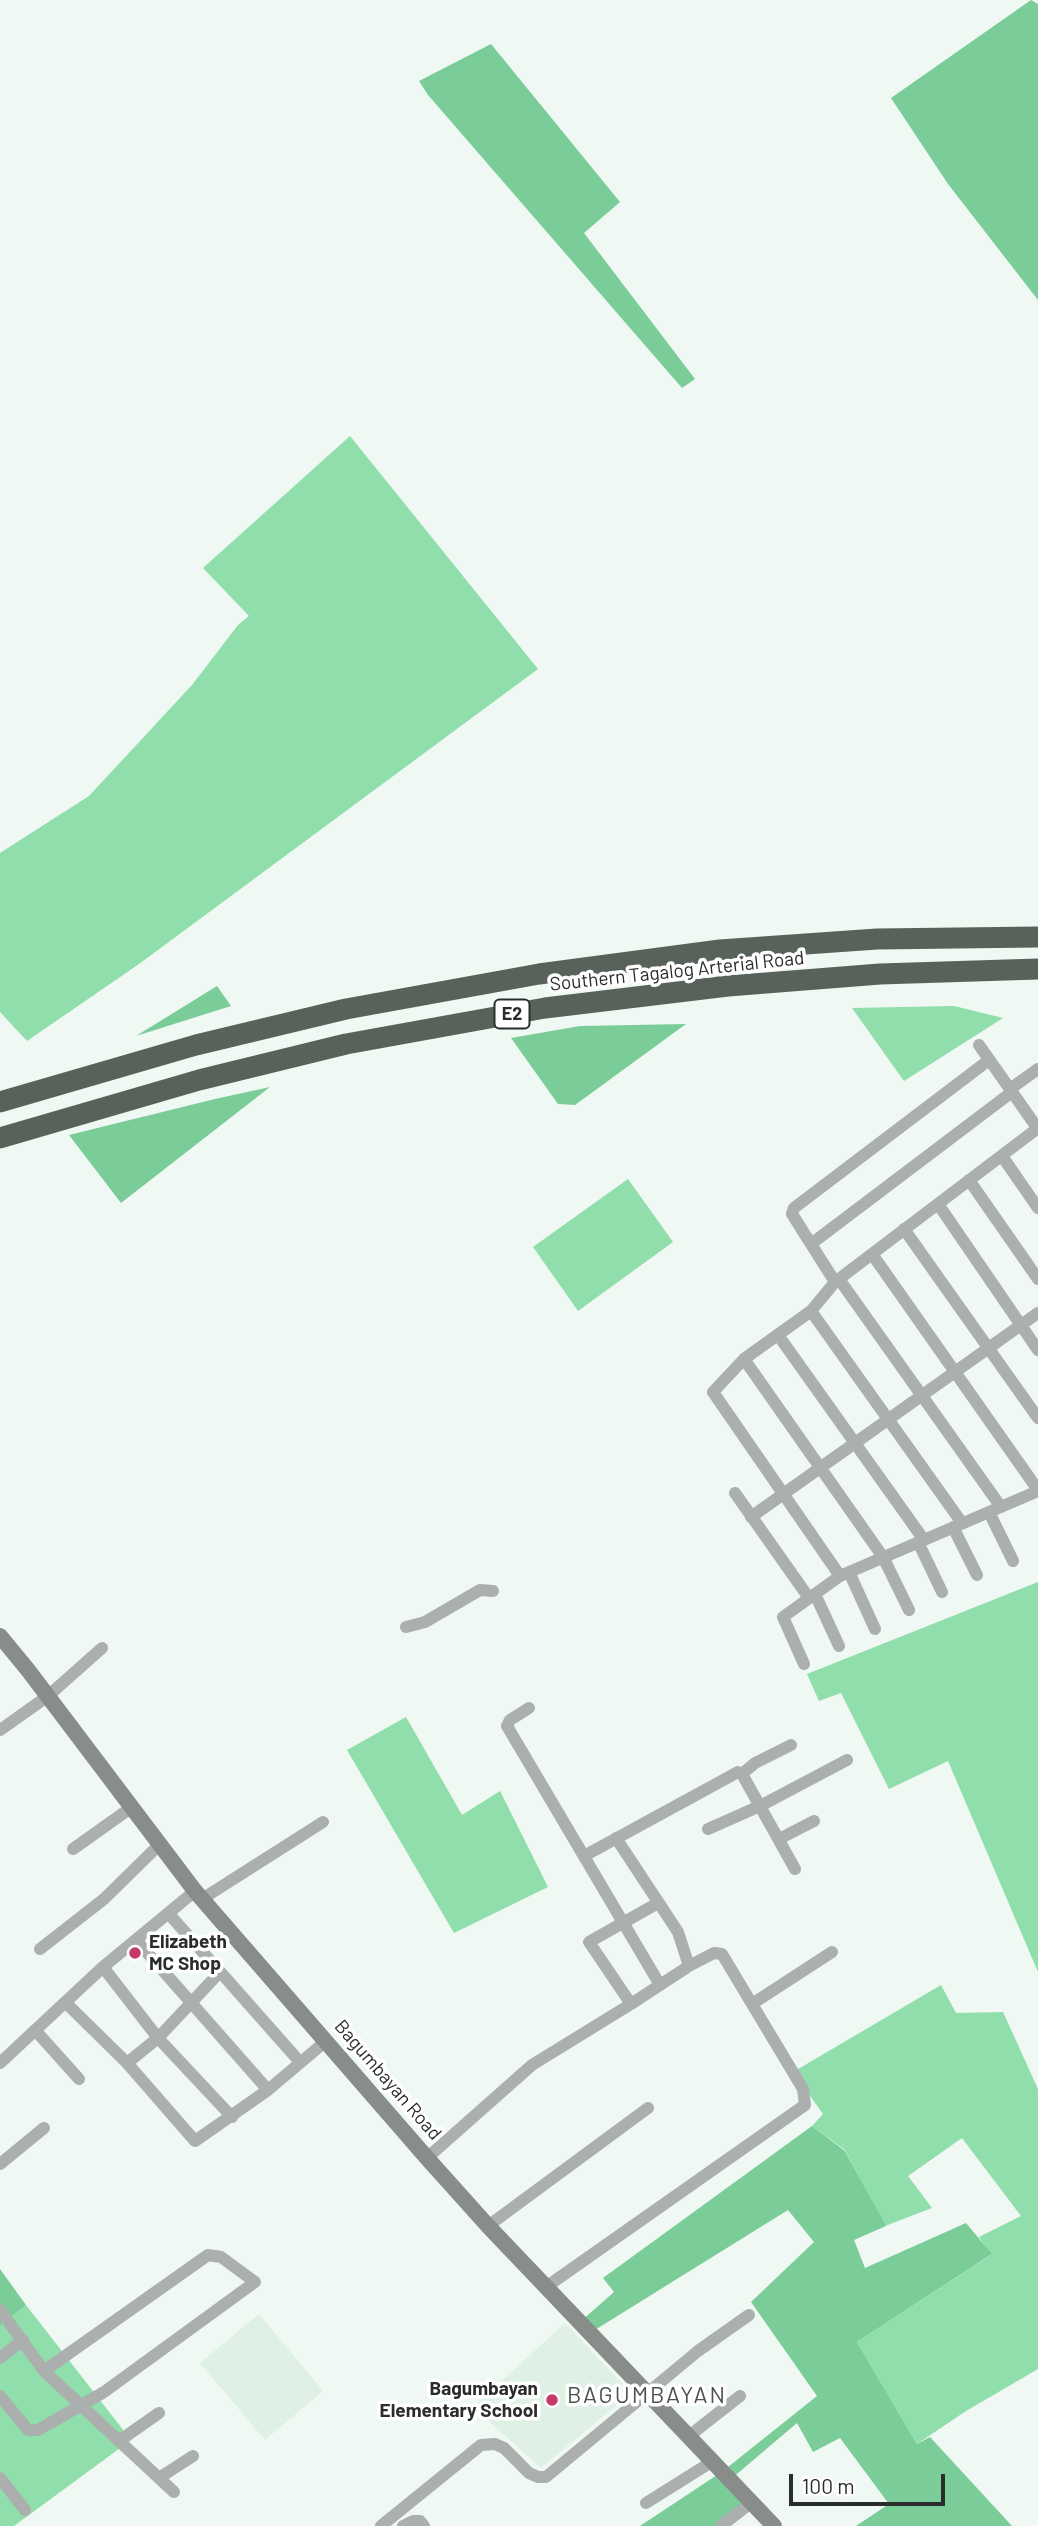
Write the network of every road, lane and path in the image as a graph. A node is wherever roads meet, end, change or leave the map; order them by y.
1 (1038, 937) edge
2 (1038, 969) edge
3 (979, 1045) dead end
4 (989, 1060) junction
5 (1038, 1069) edge
6 (1011, 1090) junction
7 (0, 1102) edge
8 (1038, 1128) edge
9 (0, 1139) edge
10 (1002, 1156) junction
11 (969, 1180) junction
12 (938, 1204) junction
13 (1038, 1208) edge
14 (904, 1229) junction
15 (811, 1244) junction
16 (872, 1254) junction
17 (1038, 1279) edge
18 (837, 1280) junction
19 (811, 1311) junction
20 (1038, 1313) edge
21 (1021, 1325) junction
22 (778, 1335) junction
23 (989, 1348) junction
24 (1038, 1350) edge
25 (744, 1359) junction
26 (955, 1372) junction
27 (922, 1396) junction
28 (1038, 1418) edge
29 (888, 1420) junction
30 (855, 1443) junction
31 (821, 1467) junction
32 (1038, 1490) edge
33 (735, 1493) dead end
34 (783, 1494) junction
35 (995, 1509) junction
36 (751, 1517) junction
37 (958, 1525) junction
38 (921, 1541) junction
39 (883, 1557) junction
40 (1013, 1561) dead end
41 (844, 1574) junction
42 (977, 1575) dead end
43 (493, 1591) dead end
44 (942, 1592) dead end
45 (812, 1596) junction
46 (909, 1610) dead end
47 (407, 1627) dead end
48 (876, 1629) dead end
49 (3, 1645) edge
50 (839, 1646) dead end
51 (102, 1648) dead end
52 (804, 1664) dead end
53 (48, 1696) junction
54 (528, 1708) dead end
55 (0, 1730) edge
56 (790, 1745) dead end
57 (847, 1760) dead end
58 (742, 1774) junction
59 (132, 1807) junction
60 (760, 1807) junction
61 (814, 1821) dead end
62 (323, 1822) dead end
63 (708, 1829) dead end
64 (616, 1838) junction
65 (779, 1839) junction
66 (160, 1844) junction
67 (73, 1849) dead end
68 (584, 1856) junction
69 (795, 1869) dead end
70 (199, 1895) junction
71 (658, 1903) junction
72 (169, 1914) junction
73 (624, 1923) junction
74 (136, 1940) junction
75 (40, 1949) dead end
76 (832, 1952) dead end
77 (689, 1966) junction
78 (103, 1967) junction
79 (220, 1972) junction
80 (660, 1985) junction
81 (65, 2002) junction
82 (190, 2003) junction
83 (631, 2004) junction
84 (752, 2004) junction
85 (35, 2030) junction
86 (158, 2038) junction
87 (326, 2041) junction
88 (299, 2061) junction
89 (0, 2063) edge
90 (127, 2063) junction
91 (79, 2079) dead end
92 (268, 2090) junction
93 (648, 2108) dead end
94 (232, 2117) junction
95 (44, 2128) dead end
96 (427, 2158) junction
97 (0, 2164) edge
98 (488, 2226) junction
99 (547, 2287) junction
100 (0, 2309) edge
101 (749, 2315) dead end
102 (23, 2340) junction
103 (0, 2358) edge
104 (44, 2371) junction
105 (648, 2393) junction
106 (0, 2396) edge
107 (740, 2396) dead end
108 (80, 2406) junction
109 (159, 2413) dead end
110 (689, 2436) junction
111 (119, 2441) junction
112 (193, 2456) dead end
113 (713, 2460) junction
114 (159, 2478) junction
115 (2, 2484) edge
116 (174, 2492) dead end
117 (752, 2502) junction
118 (646, 2503) dead end
119 (25, 2510) dead end
120 (381, 2526) edge
121 (403, 2526) edge
122 (424, 2526) edge
123 (720, 2526) edge
124 (774, 2526) edge

1 - 7 highway, Southern Tagalog Arterial Road / E2
2 - 9 highway, Southern Tagalog Arterial Road / E2
3 - 4 street
4 - 6 street
4 - 15 street
5 - 6 street
6 - 8 street
6 - 15 street
8 - 10 street
10 - 11 street
10 - 13 street
11 - 12 street
11 - 17 street
12 - 14 street
12 - 21 street
14 - 16 street
14 - 23 street
15 - 18 street
16 - 18 street
16 - 26 street
18 - 19 street
18 - 27 street
19 - 22 street
19 - 29 street
20 - 21 street
21 - 23 street
21 - 24 street
22 - 25 street
22 - 30 street
23 - 26 street
23 - 28 street
25 - 31 street
25 - 34 street
26 - 27 street
26 - 32 street
27 - 29 street
27 - 35 street
29 - 30 street
29 - 37 street
30 - 31 street
30 - 38 street
31 - 34 street
31 - 39 street
32 - 35 street
33 - 36 street
34 - 36 street
34 - 41 street
35 - 37 street
35 - 40 street
36 - 45 street
37 - 38 street
37 - 42 street
38 - 39 street
38 - 44 street
39 - 41 street
39 - 46 street
41 - 45 street
41 - 48 street
43 - 47 street
45 - 50 street
45 - 52 street
49 - 53 street, Bagumbayan Road
51 - 53 street
53 - 55 street
53 - 59 street, Bagumbayan Road
54 - 68 street
56 - 58 street
57 - 60 street
58 - 60 street
58 - 64 street
59 - 66 street, Bagumbayan Road
59 - 67 street
60 - 63 street
60 - 65 street
61 - 65 street
62 - 70 street
64 - 68 street
64 - 71 street
65 - 69 street
66 - 70 street, Bagumbayan Road
66 - 75 street
68 - 73 street
70 - 72 street
70 - 87 street, Bagumbayan Road
71 - 73 street
71 - 77 street
72 - 74 street
72 - 79 street
73 - 80 street
73 - 83 street
74 - 78 street
74 - 82 street
76 - 84 street
77 - 80 street
77 - 84 street
78 - 81 street
78 - 86 street
79 - 82 street
79 - 88 street
80 - 83 street
81 - 85 street
81 - 90 street
82 - 86 street
82 - 92 street
83 - 96 street
84 - 99 street
85 - 89 street
85 - 91 street
86 - 90 street
86 - 94 street
87 - 88 street
87 - 96 street, Bagumbayan Road
88 - 92 street
90 - 94 street
92 - 94 street
93 - 98 street
95 - 97 street
96 - 98 street, Bagumbayan Road
98 - 99 street, Bagumbayan Road
99 - 105 street, Bagumbayan Road
100 - 102 street
101 - 105 street
102 - 103 street
102 - 104 street
104 - 108 street
104 - 108 street
105 - 110 street, Bagumbayan Road
105 - 120 street
106 - 108 street
107 - 110 street
108 - 111 street
109 - 111 street
110 - 113 street, Bagumbayan Road
111 - 114 street
112 - 114 street
113 - 117 street, Bagumbayan Road
113 - 118 street
114 - 116 street
115 - 119 street
117 - 123 street
117 - 124 street, Bagumbayan Road
121 - 122 street

